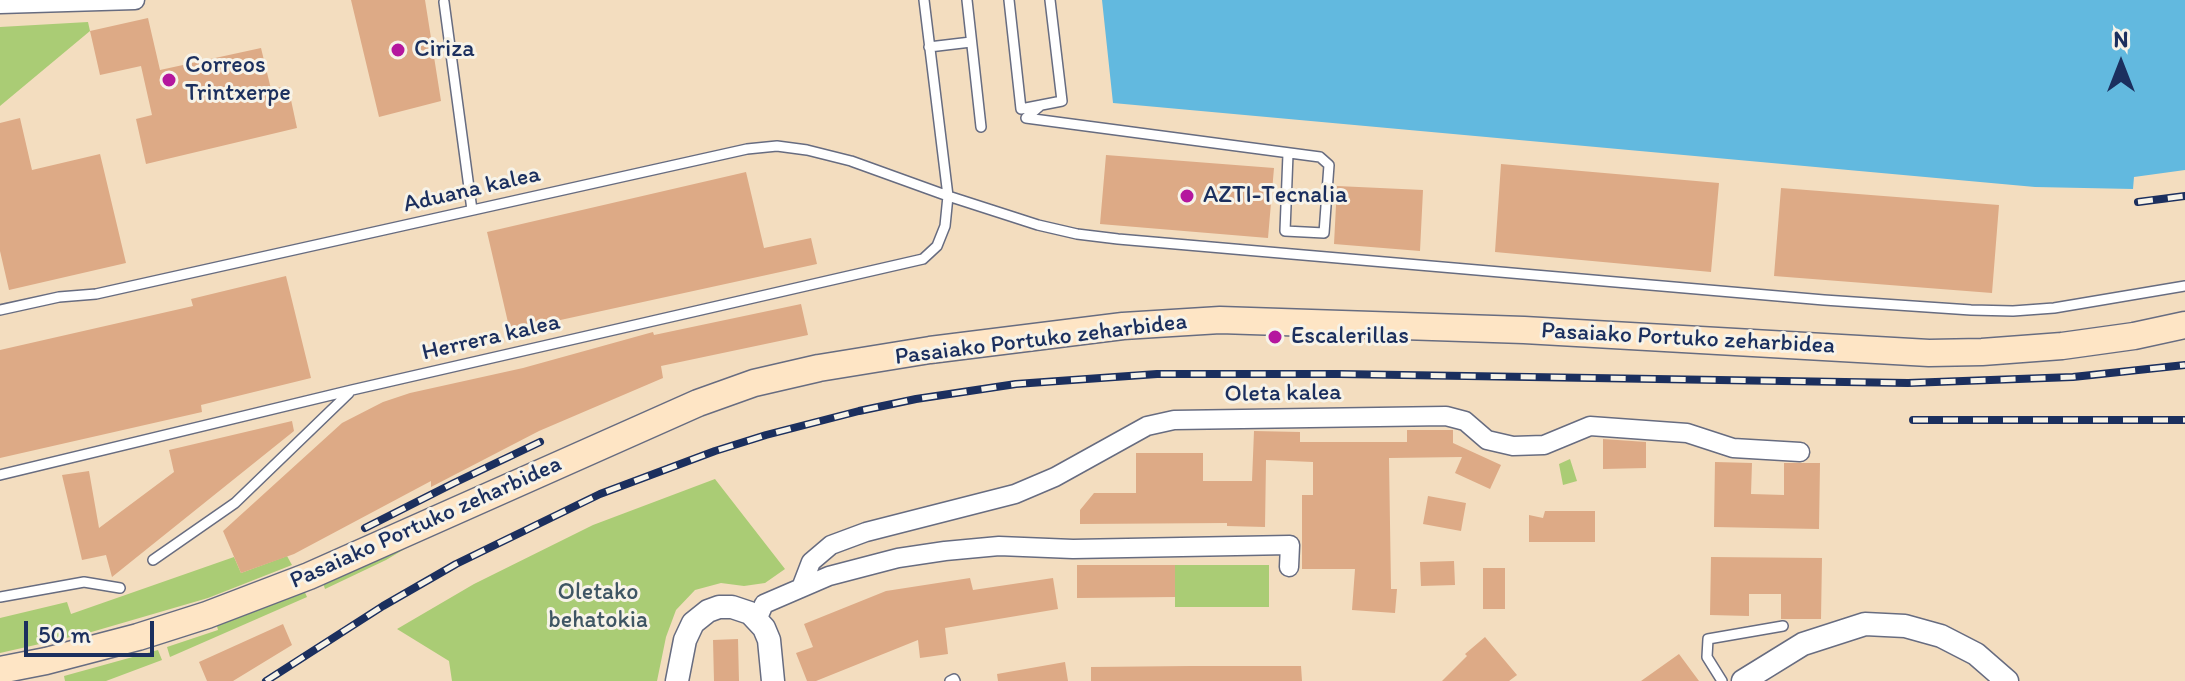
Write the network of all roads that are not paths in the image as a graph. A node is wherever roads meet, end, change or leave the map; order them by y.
1 (135, 0) edge
2 (924, 0) edge
3 (967, 0) edge
4 (1009, 0) edge
5 (1050, 0) edge
6 (65, 1) edge
7 (444, 2) dead end
8 (0, 4) edge
9 (971, 42) junction
10 (929, 47) junction
11 (1041, 105) junction
12 (981, 127) dead end
13 (1288, 154) junction
14 (948, 196) junction
15 (472, 210) junction
16 (2185, 286) edge
17 (0, 310) edge
18 (2185, 325) edge
19 (352, 390) junction
20 (1800, 452) dead end
21 (0, 475) edge
22 (153, 560) dead end
23 (1289, 567) dead end
24 (120, 588) dead end
25 (801, 588) junction
26 (0, 597) edge
27 (757, 620) junction
28 (1783, 626) dead end
29 (0, 670) edge
30 (677, 681) edge
31 (773, 681) edge
32 (1722, 681) edge
33 (1743, 681) edge
34 (2007, 681) edge

1 - 6 street
2 - 10 lane, Herrera kalea
3 - 9 lane
4 - 11 lane
5 - 11 lane
6 - 8 street
7 - 15 lane
9 - 10 lane
9 - 12 lane
10 - 14 lane, Herrera kalea
11 - 13 lane
13 - 13 lane
14 - 15 lane, Aduana kalea
14 - 16 lane, Aduana kalea
14 - 19 lane, Herrera kalea
15 - 17 lane, Aduana kalea
18 - 29 main road, Pasaiako Portuko zeharbidea
19 - 21 lane, Herrera kalea
19 - 22 lane
20 - 25 street, Oleta kalea
23 - 25 street
24 - 26 lane
25 - 27 street
27 - 30 street
27 - 31 street
28 - 32 lane
33 - 34 street

